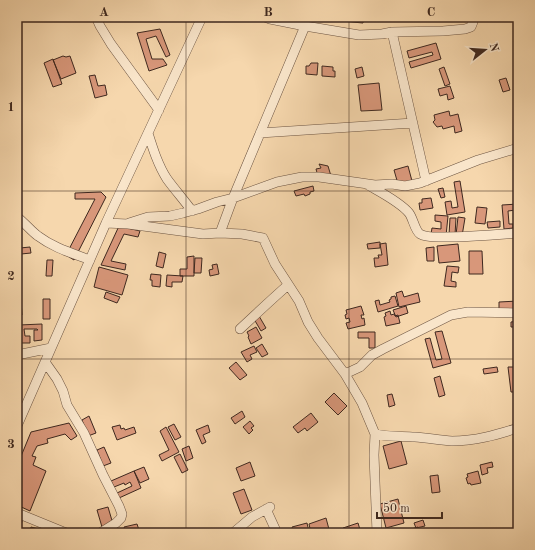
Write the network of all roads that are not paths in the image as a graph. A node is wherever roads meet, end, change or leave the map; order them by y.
1 (96, 17) edge
2 (202, 17) edge
3 (265, 17) edge
4 (471, 17) edge
5 (305, 26) junction
6 (392, 32) junction
7 (159, 110) junction
8 (413, 123) junction
9 (148, 133) junction
10 (260, 133) junction
11 (518, 148) edge
12 (426, 181) junction
13 (365, 183) junction
14 (233, 198) junction
15 (192, 211) junction
16 (17, 217) edge
17 (106, 223) junction
18 (128, 224) junction
19 (220, 233) junction
20 (518, 233) edge
21 (90, 260) junction
22 (288, 285) junction
23 (518, 313) edge
24 (240, 329) dead end
25 (51, 348) junction
26 (17, 355) edge
27 (45, 362) junction
28 (345, 374) junction
29 (17, 426) edge
30 (518, 428) edge
31 (376, 434) junction
32 (17, 513) edge
33 (66, 533) edge
34 (100, 533) edge
35 (233, 533) edge
36 (277, 533) edge
37 (377, 533) edge

1 - 7 street
2 - 7 street
3 - 5 street
4 - 6 street
5 - 6 street
5 - 10 street
6 - 8 street
7 - 9 street
8 - 10 street
8 - 12 street
9 - 15 street
9 - 17 street
10 - 14 street
11 - 12 street
12 - 13 street
13 - 14 street
13 - 20 street
14 - 15 street
14 - 19 street
15 - 18 street
16 - 21 street
17 - 18 street
17 - 21 street
18 - 19 street
19 - 22 street
21 - 25 street
22 - 24 street
22 - 28 street
23 - 28 street
25 - 26 street
25 - 27 street
27 - 29 street
27 - 34 street
28 - 31 street
30 - 31 street
31 - 37 street
32 - 33 street
35 - 36 street

